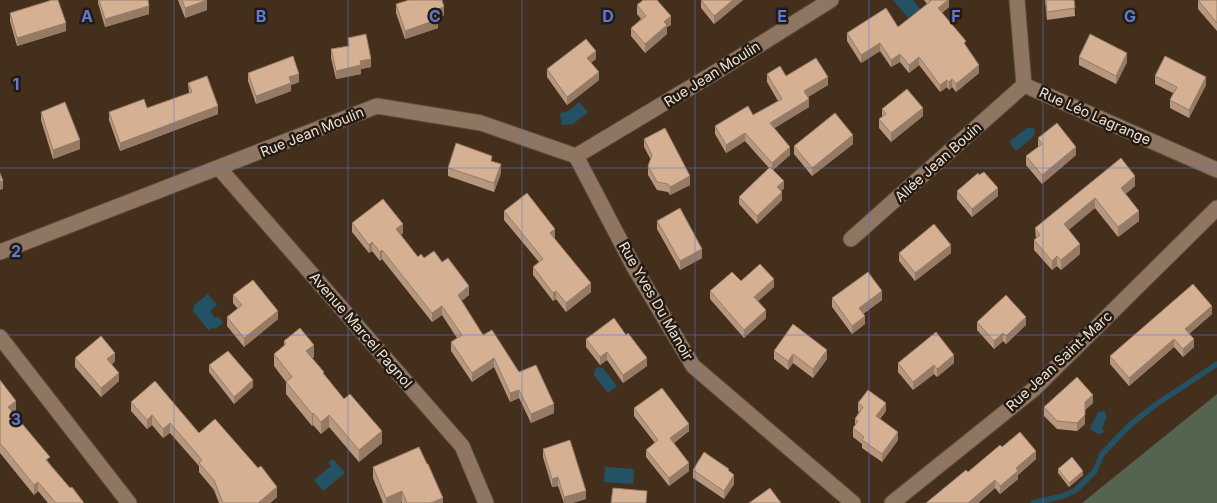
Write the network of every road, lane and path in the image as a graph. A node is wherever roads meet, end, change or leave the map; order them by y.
1 (831, 0) edge
2 (1017, 0) edge
3 (1024, 85) junction
4 (576, 156) junction
5 (219, 168) junction
6 (1217, 170) edge
7 (1217, 208) edge
8 (851, 239) dead end
9 (0, 252) edge
10 (0, 337) edge
11 (129, 503) edge
12 (486, 503) edge
13 (853, 503) edge
14 (892, 503) edge

1 - 4 street, Rue Jean Moulin
2 - 3 street, Rue Léo Lagrange
3 - 6 street, Rue Léo Lagrange
3 - 8 street, Allée Jean Bouin
4 - 5 street, Rue Jean Moulin
4 - 13 street, Rue Yves Du Manoir
5 - 9 street, Rue Jean Moulin
5 - 12 street, Avenue Marcel Pagnol
7 - 14 street, Rue Jean Saint-Marc
10 - 11 street

